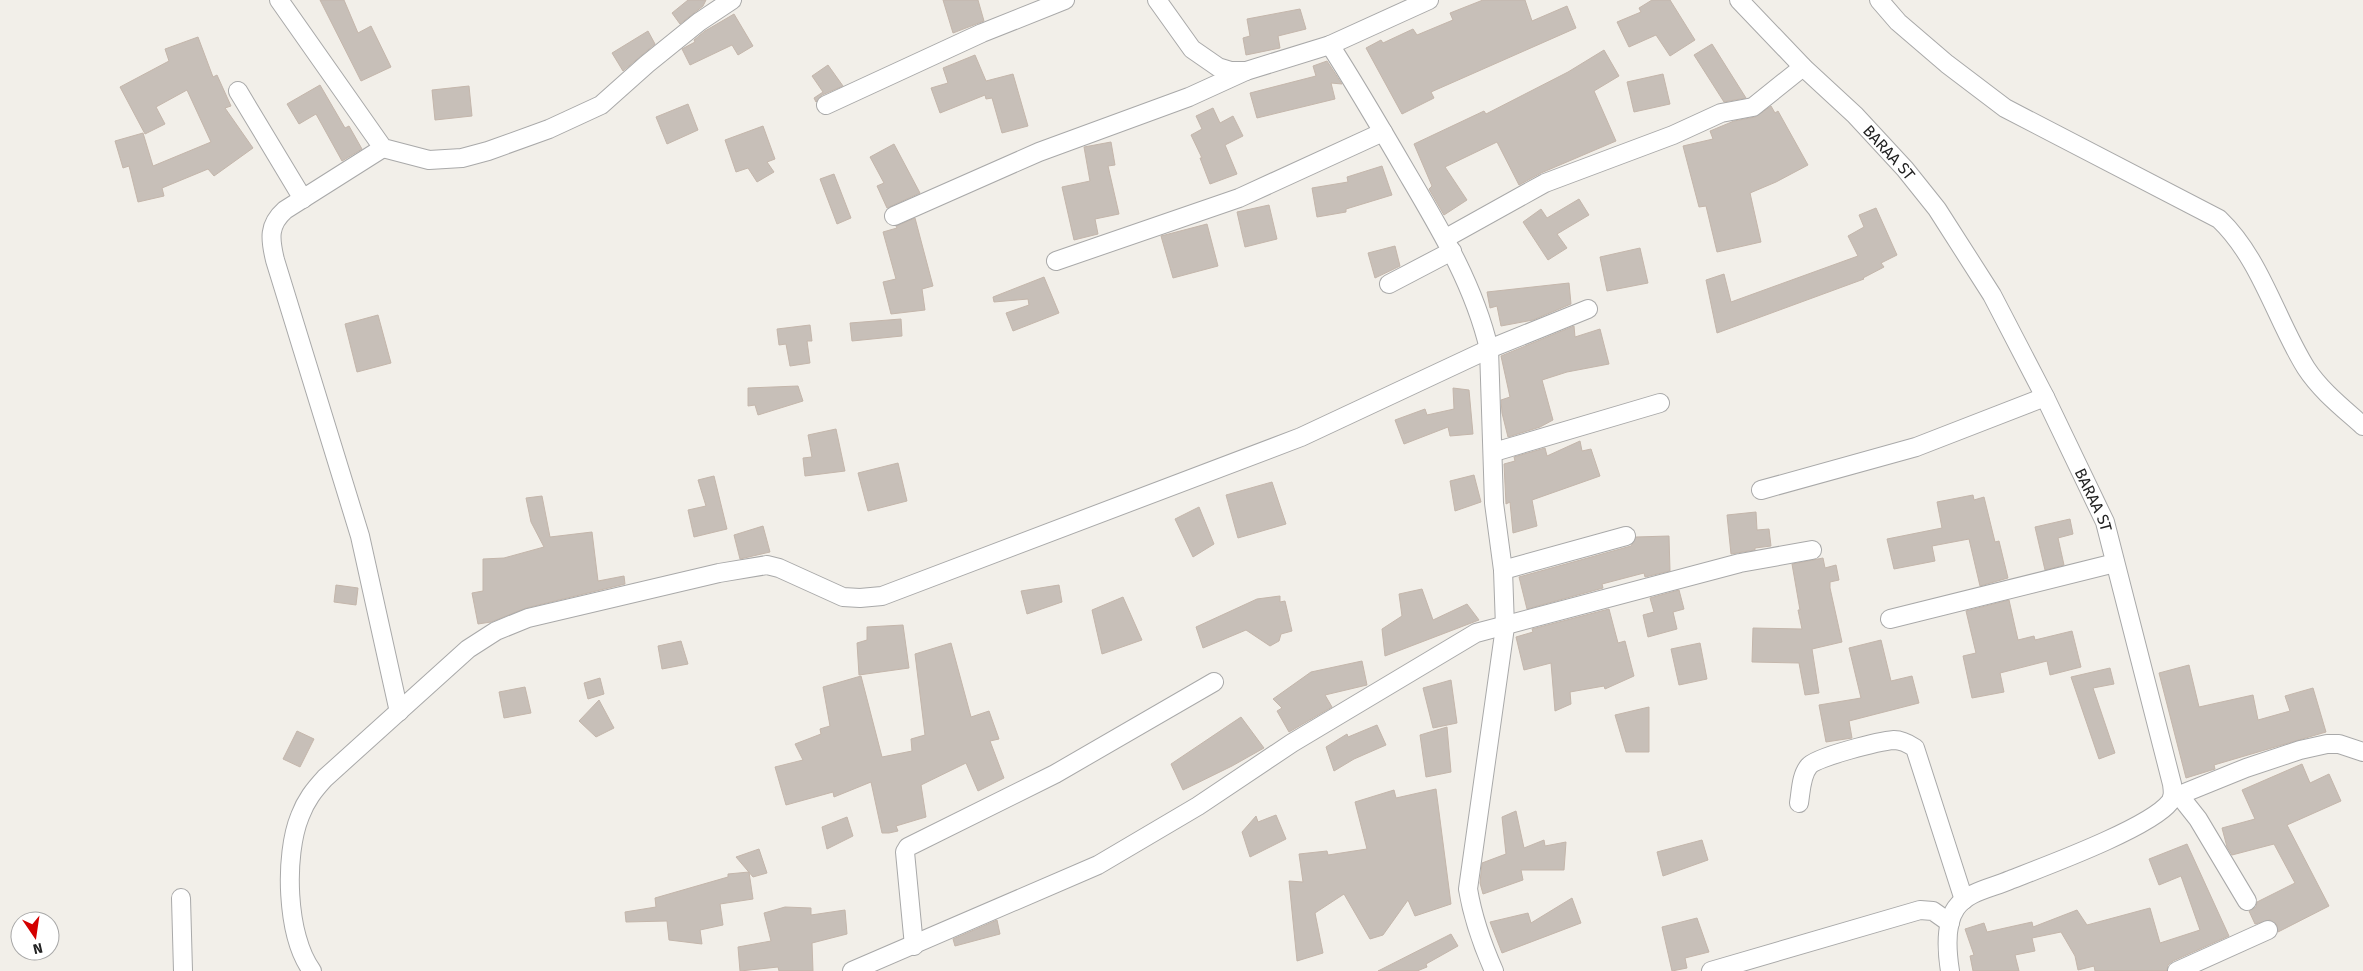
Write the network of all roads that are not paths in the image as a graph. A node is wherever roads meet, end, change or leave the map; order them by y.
1 (278, 0) edge
2 (732, 0) edge
3 (1066, 0) edge
4 (1157, 0) edge
5 (1429, 0) edge
6 (1739, 0) edge
7 (1879, 0) edge
8 (1330, 45) junction
9 (1803, 67) junction
10 (1246, 71) junction
11 (238, 91) dead end
12 (826, 105) dead end
13 (1383, 132) junction
14 (383, 148) junction
15 (303, 199) junction
16 (894, 216) dead end
17 (1449, 245) junction
18 (1056, 261) dead end
19 (1389, 284) dead end
20 (1588, 309) dead end
21 (1489, 349) junction
22 (2045, 396) junction
23 (1660, 403) dead end
24 (2363, 426) edge
25 (1494, 452) junction
26 (1761, 490) dead end
27 (1626, 536) dead end
28 (1812, 550) dead end
29 (2115, 563) junction
30 (1504, 570) junction
31 (1890, 619) dead end
32 (1505, 627) junction
33 (1214, 682) dead end
34 (398, 712) junction
35 (2363, 752) edge
36 (2176, 797) junction
37 (1799, 803) dead end
38 (181, 898) dead end
39 (1964, 900) junction
40 (2247, 901) dead end
41 (1950, 923) junction
42 (2268, 930) dead end
43 (914, 946) junction
44 (183, 971) edge
45 (312, 971) edge
46 (852, 971) edge
47 (1494, 971) edge
48 (1711, 971) edge
49 (1950, 971) edge
50 (2177, 971) edge

1 - 14 street
2 - 14 street
3 - 12 street
4 - 10 street
5 - 8 street
6 - 9 street, BARAA ST
7 - 24 street
8 - 10 street
8 - 13 street
9 - 17 street
9 - 22 street, BARAA ST
10 - 16 street
11 - 15 street
13 - 17 street
13 - 18 street
14 - 15 street
15 - 34 street
17 - 19 street
17 - 21 street
20 - 21 street
21 - 25 street
21 - 34 street
22 - 26 street
22 - 29 street, BARAA ST
23 - 25 street
25 - 30 street
27 - 30 street
28 - 32 street
29 - 31 street
29 - 36 street, BARAA ST
30 - 32 street
32 - 43 street
32 - 47 street
33 - 43 street
34 - 45 street
35 - 36 street
36 - 39 street
36 - 40 street
37 - 39 street
38 - 44 street
39 - 41 street
41 - 48 street
41 - 49 street
42 - 50 street
43 - 46 street

